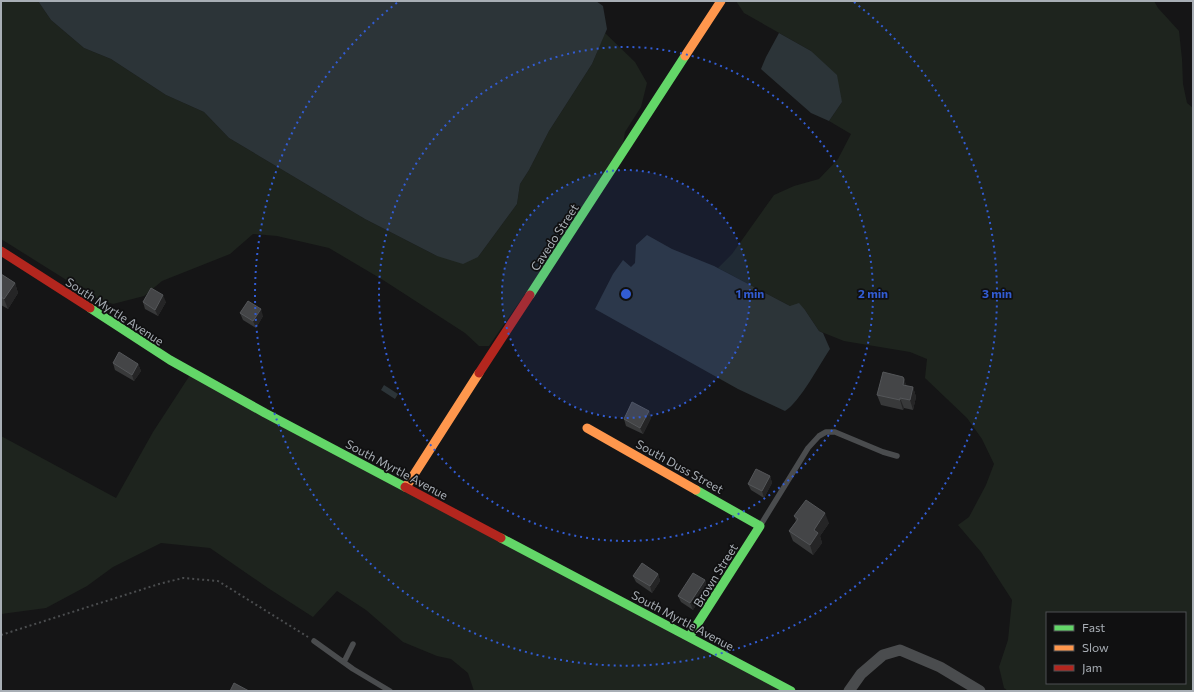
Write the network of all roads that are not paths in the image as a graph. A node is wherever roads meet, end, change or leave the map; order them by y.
1 (718, 2) edge
2 (1, 251) edge
3 (587, 428) dead end
4 (897, 456) dead end
5 (406, 487) junction
6 (760, 526) junction
7 (689, 637) junction
8 (314, 641) road end
9 (353, 644) dead end
10 (344, 662) junction
11 (390, 691) edge
12 (791, 691) edge
13 (849, 691) edge
14 (980, 691) edge

1 - 5 street, Cavedo Street
2 - 5 street, South Myrtle Avenue
3 - 6 street, South Duss Street
4 - 6 lane
5 - 7 street, South Myrtle Avenue
6 - 7 street, Brown Street
7 - 12 street, South Myrtle Avenue
8 - 10 lane
9 - 10 lane
10 - 11 lane
13 - 14 street

